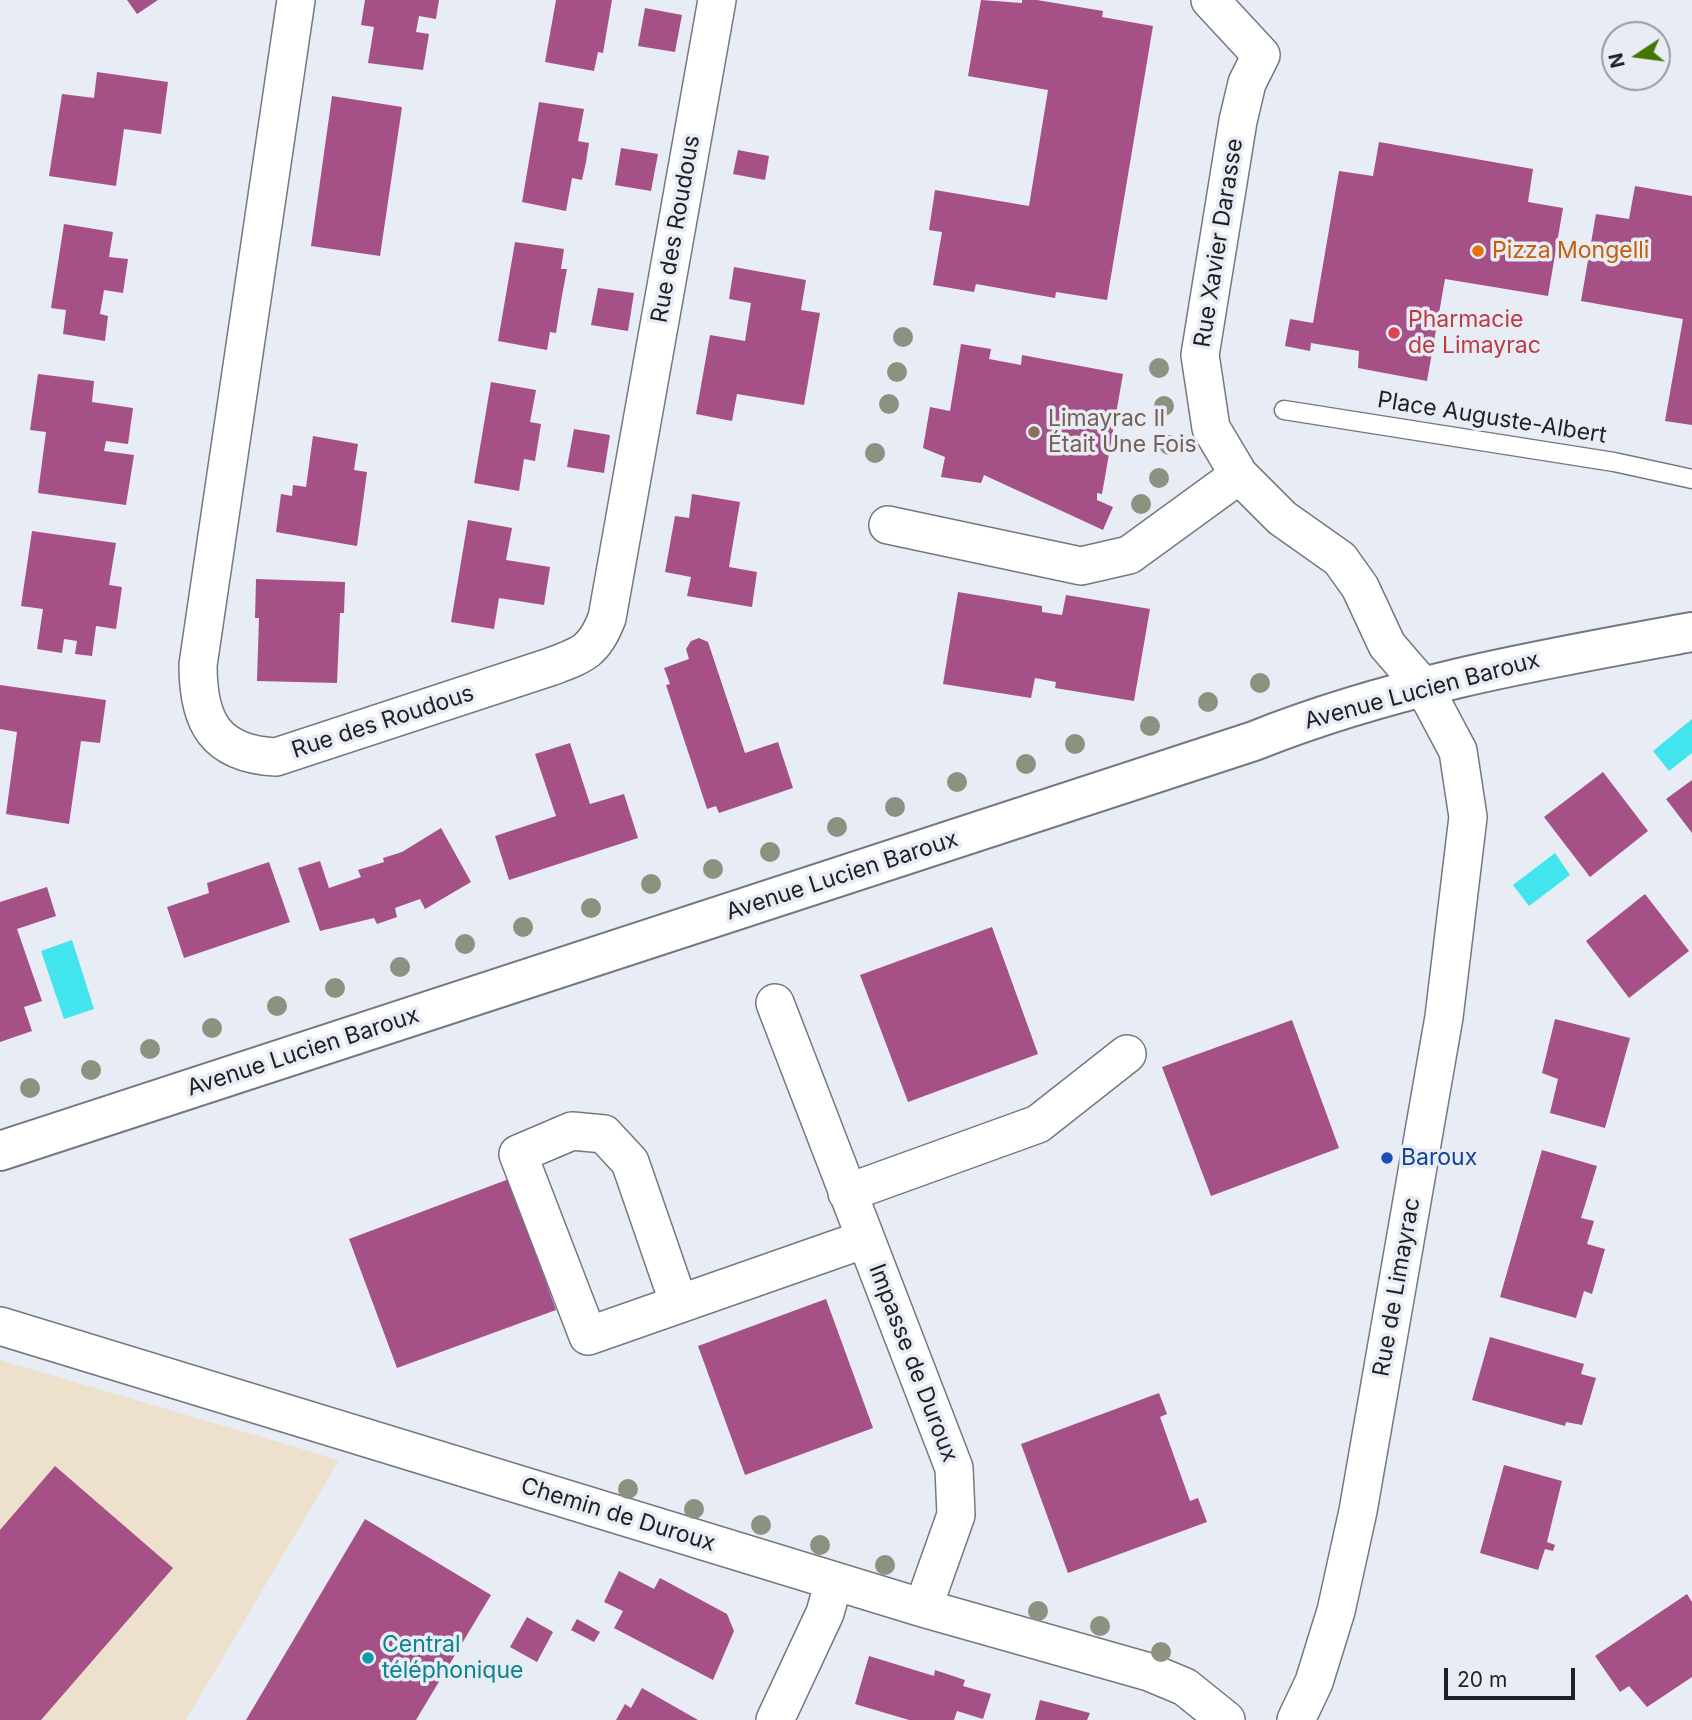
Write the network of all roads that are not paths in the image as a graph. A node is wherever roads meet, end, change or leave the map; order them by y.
1 (296, 0) edge
2 (717, 0) edge
3 (1210, 0) edge
4 (1284, 410) dead end
5 (1238, 475) junction
6 (1692, 479) edge
7 (887, 525) dead end
8 (1692, 632) edge
9 (1425, 689) junction
10 (775, 1003) dead end
11 (1127, 1055) dead end
12 (0, 1151) edge
13 (847, 1193) junction
14 (865, 1239) junction
15 (679, 1304) junction
16 (0, 1326) edge
17 (834, 1581) junction
18 (923, 1608) junction
19 (775, 1720) edge
20 (1226, 1720) edge
21 (1296, 1720) edge

1 - 2 street, Rue des Roudous
3 - 5 street, Rue Xavier Darasse
4 - 6 lane, Place Auguste-Albert
5 - 7 street
5 - 9 street, Rue Xavier Darasse
8 - 9 street, Avenue Lucien Baroux
9 - 12 street, Avenue Lucien Baroux
9 - 21 street, Rue de Limayrac
10 - 13 street, Impasse de Duroux
11 - 13 street
13 - 14 street, Impasse de Duroux
14 - 15 street, Impasse de Duroux
14 - 18 street, Impasse de Duroux
15 - 15 street, Impasse de Duroux
16 - 17 street, Chemin de Duroux
17 - 18 street, Chemin de Duroux
17 - 19 street
18 - 20 street, Chemin de Duroux

